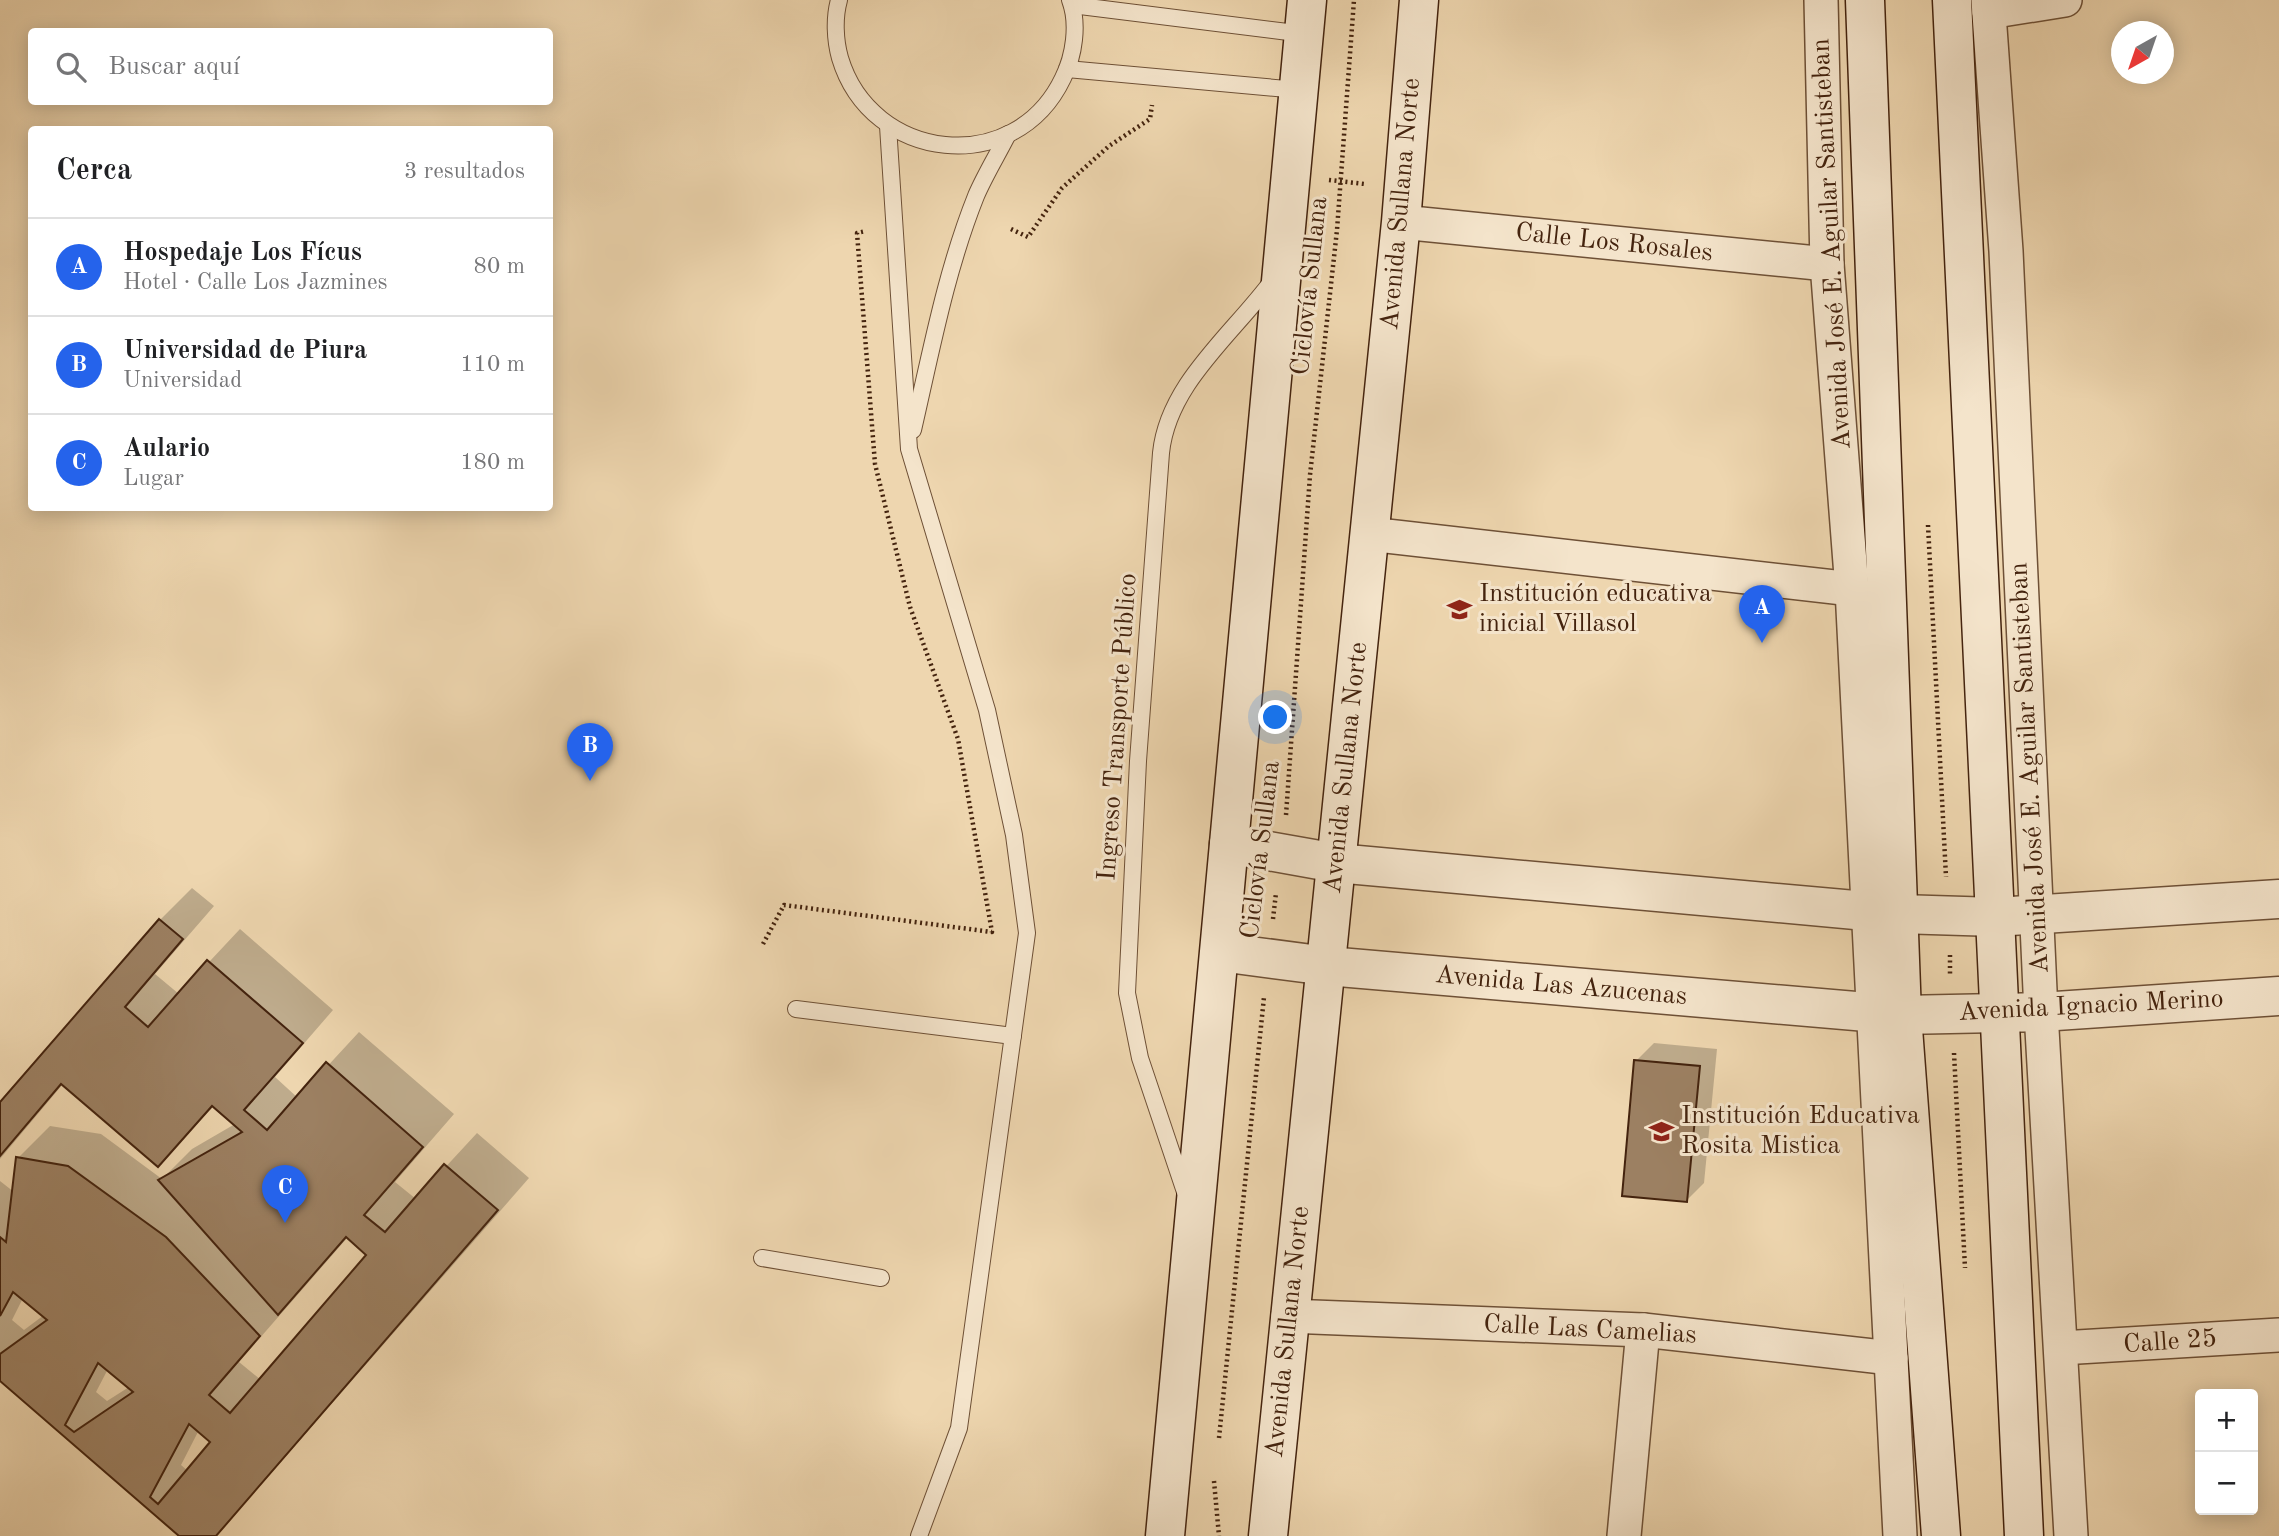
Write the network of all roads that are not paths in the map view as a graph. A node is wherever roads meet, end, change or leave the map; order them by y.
1 (839, 0) edge
2 (1419, 0) edge
3 (1821, 0) edge
4 (1865, 0) edge
5 (1952, 0) edge
6 (2064, 0) edge
7 (1071, 3) edge
8 (1989, 6) edge
9 (1306, 17) edge
10 (1067, 69) junction
11 (1299, 90) junction
12 (888, 126) junction
13 (1008, 134) junction
14 (1401, 222) junction
15 (1827, 264) junction
16 (1282, 268) junction
17 (908, 449) junction
18 (1369, 534) junction
19 (1852, 589) junction
20 (1229, 844) junction
21 (1336, 863) junction
22 (2279, 899) edge
23 (1885, 913) junction
24 (2038, 914) junction
25 (1996, 917) junction
26 (1220, 951) junction
27 (1327, 966) junction
28 (2279, 996) edge
29 (796, 1009) dead end
30 (2041, 1012) junction
31 (1999, 1013) junction
32 (1888, 1014) junction
33 (1013, 1036) junction
34 (1195, 1220) junction
35 (762, 1258) dead end
36 (881, 1278) dead end
37 (1288, 1316) junction
38 (1643, 1330) junction
39 (2279, 1335) edge
40 (2061, 1349) junction
41 (1891, 1358) junction
42 (919, 1536) edge
43 (1165, 1536) edge
44 (1268, 1536) edge
45 (1624, 1536) edge
46 (1900, 1536) edge
47 (1941, 1536) edge
48 (2024, 1536) edge
49 (2071, 1536) edge

1 - 12 lane
2 - 14 main road, Avenida Sullana Norte
3 - 15 street, Avenida José E. Aguilar Santisteban
4 - 23 main road, Avenida José E. Aguilar Santisteban
5 - 25 main road, Avenida José E. Aguilar Santisteban
6 - 8 street
7 - 9 lane
7 - 10 lane
8 - 24 street, Avenida José E. Aguilar Santisteban
9 - 11 main road
10 - 11 lane
10 - 13 lane
11 - 16 main road
12 - 13 lane
12 - 17 lane
13 - 17 lane
14 - 15 street, Calle Los Rosales
14 - 18 main road, Avenida Sullana Norte
15 - 19 street, Avenida José E. Aguilar Santisteban
16 - 20 main road
16 - 34 lane, Ingreso Transporte Público
17 - 33 lane
18 - 19 street
18 - 21 main road, Avenida Sullana Norte
19 - 23 street, Avenida José E. Aguilar Santisteban
20 - 21 main road
20 - 26 main road
21 - 23 main road
21 - 27 main road, Avenida Sullana Norte
22 - 24 main road
23 - 25 main road
23 - 32 main road, Avenida José E. Aguilar Santisteban
24 - 25 main road
24 - 30 street, Avenida José E. Aguilar Santisteban
25 - 31 main road, Avenida José E. Aguilar Santisteban
26 - 27 main road, Avenida Las Azucenas
26 - 34 main road
27 - 32 main road, Avenida Las Azucenas
27 - 37 main road, Avenida Sullana Norte
28 - 30 main road, Avenida Ignacio Merino
29 - 33 lane
30 - 31 main road, Avenida Ignacio Merino
30 - 40 street, Avenida José E. Aguilar Santisteban
31 - 32 main road, Avenida Ignacio Merino
31 - 48 main road, Avenida José E. Aguilar Santisteban
32 - 41 street, Avenida José E. Aguilar Santisteban
32 - 47 main road, Avenida José E. Aguilar Santisteban
33 - 42 lane
34 - 43 main road
35 - 36 lane
37 - 38 street, Calle Las Camelias
37 - 44 main road, Avenida Sullana Norte
38 - 41 street, Calle Las Camelias
38 - 45 street
39 - 40 street, Calle 25
40 - 49 street, Avenida José E. Aguilar Santisteban
41 - 46 street, Avenida José E. Aguilar Santisteban

